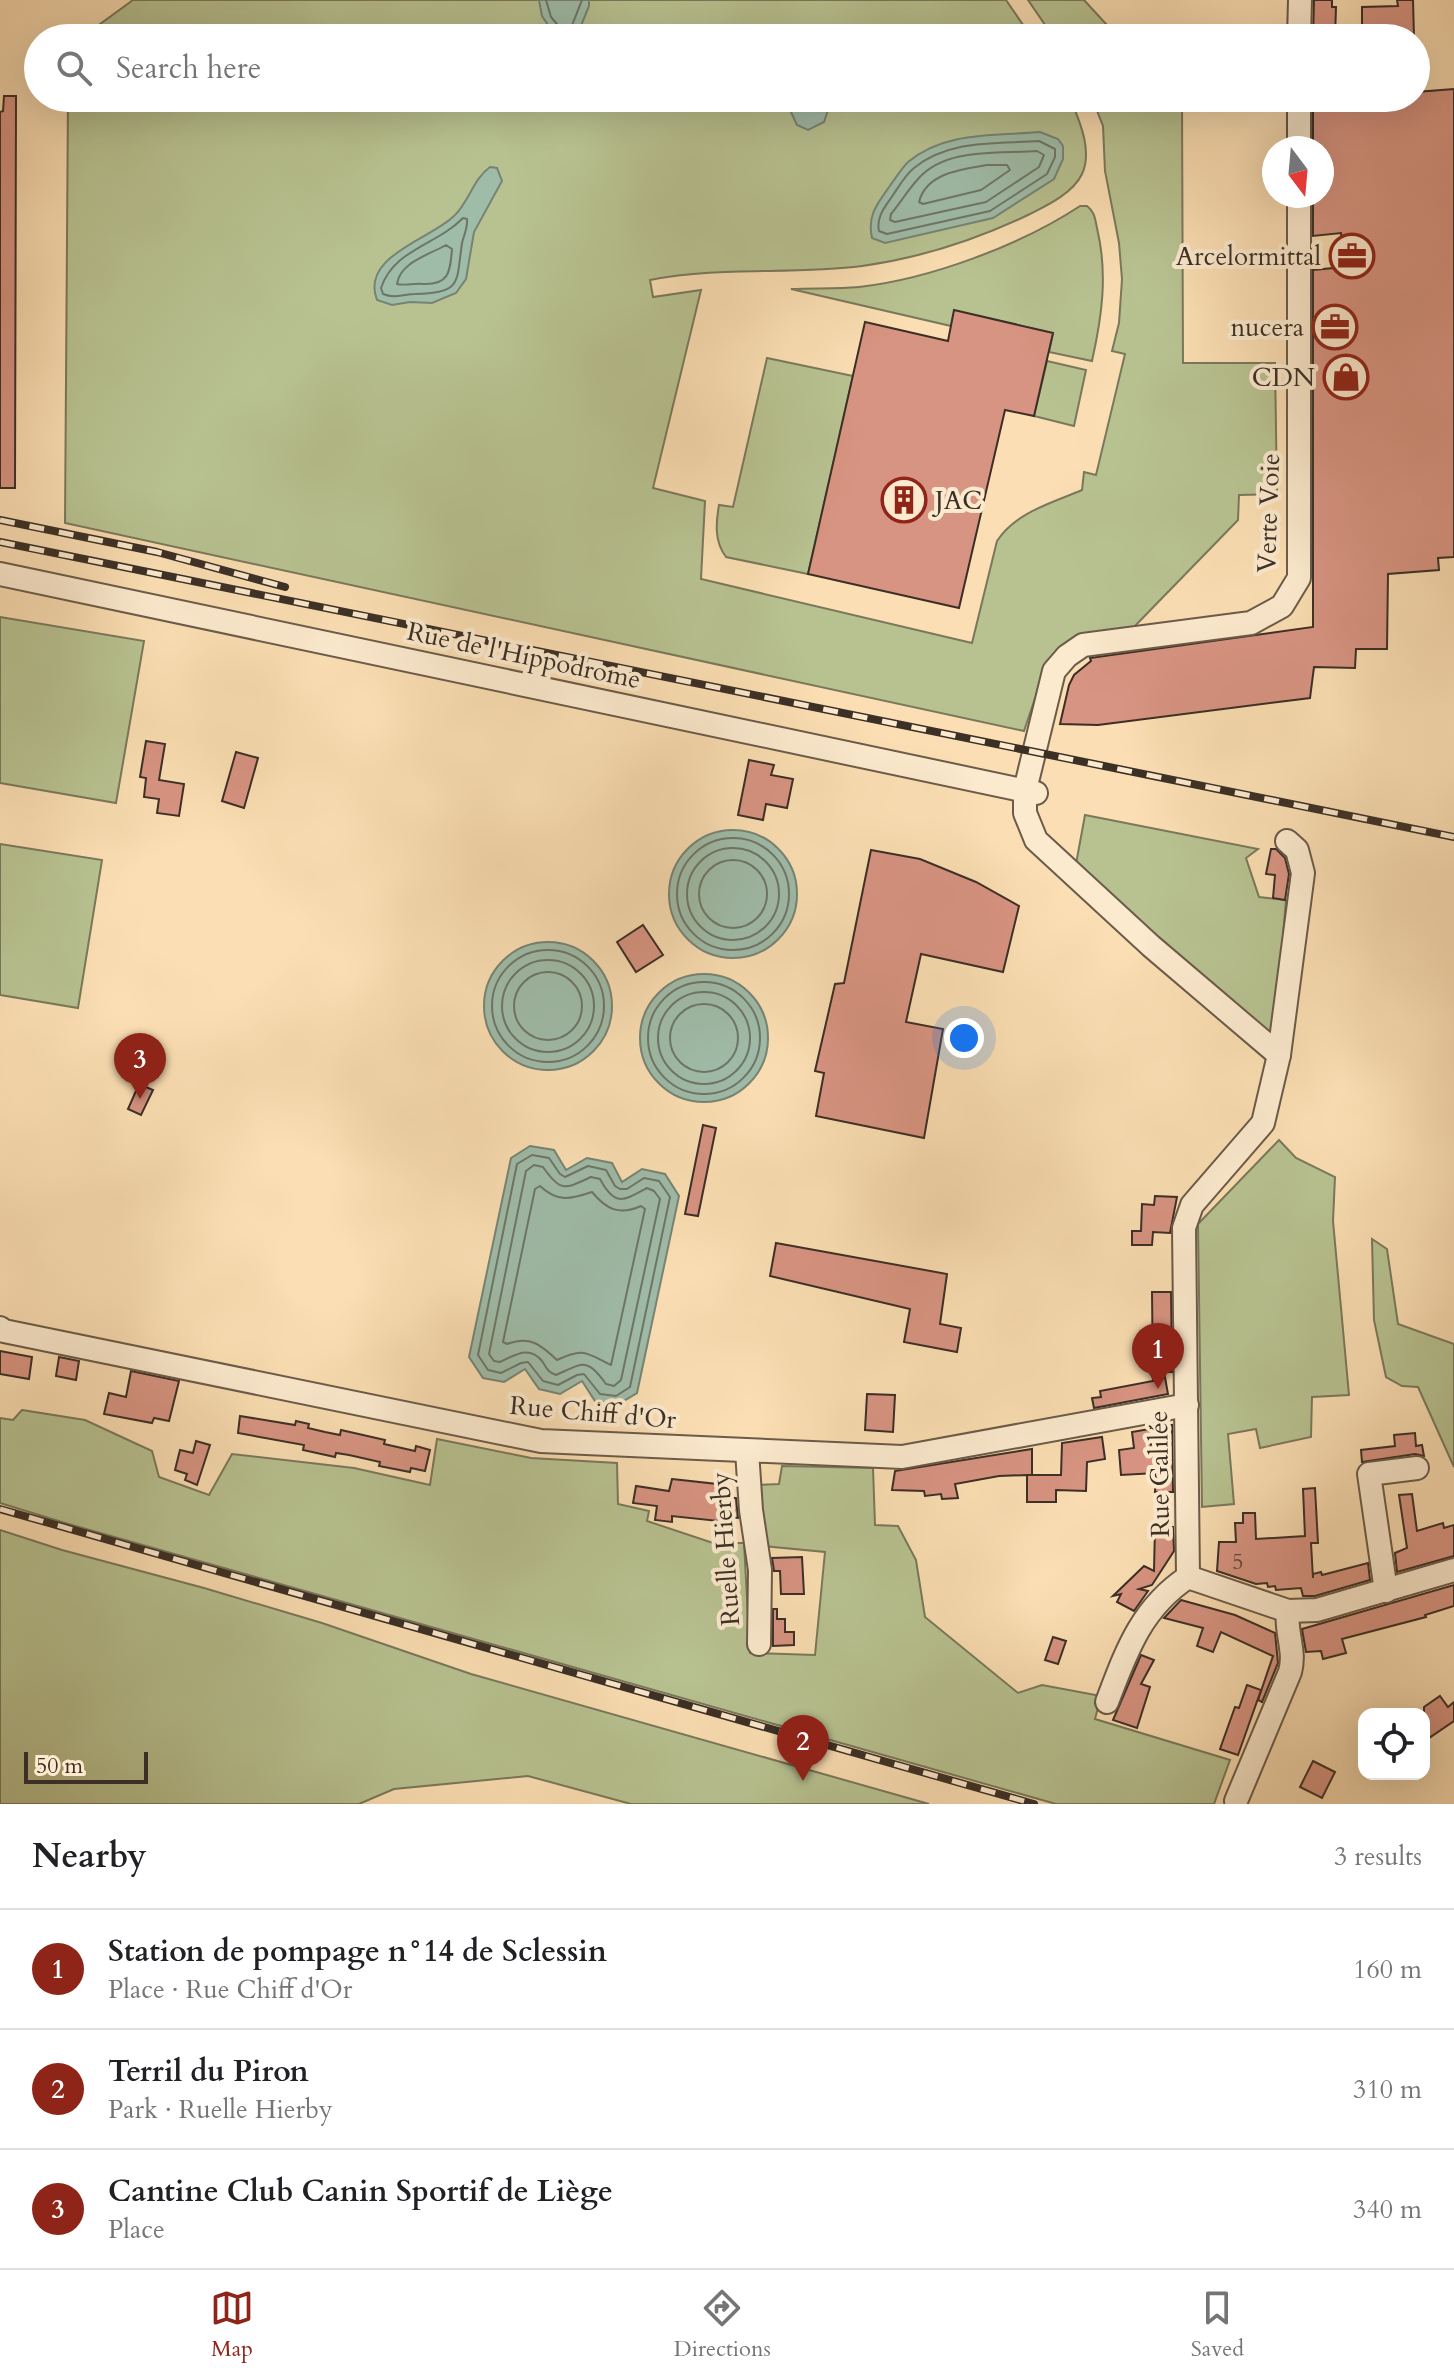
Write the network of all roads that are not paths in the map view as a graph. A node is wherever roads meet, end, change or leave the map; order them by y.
1 (1300, 0) edge
2 (1299, 24) edge
3 (1299, 112) edge
4 (1299, 136) edge
5 (1299, 208) edge
6 (0, 574) edge
7 (1030, 791) junction
8 (1287, 841) dead end
9 (1279, 1055) junction
10 (0, 1328) edge
11 (1187, 1405) junction
12 (747, 1451) junction
13 (1417, 1468) dead end
14 (1454, 1570) edge
15 (1188, 1577) junction
16 (1386, 1591) junction
17 (1288, 1611) junction
18 (759, 1644) dead end
19 (1107, 1702) dead end
20 (1236, 1801) dead end

1 - 2 street
3 - 4 street
5 - 7 street, Verte Voie
6 - 7 street, Rue de l'Hippodrome
7 - 9 street
8 - 9 street, Rue Galilée
9 - 11 street, Rue Galilée
10 - 12 street, Rue Chiff d'Or
11 - 12 street, Rue Chiff d'Or
11 - 15 street, Rue Galilée
12 - 18 street, Ruelle Hierby
13 - 16 street
14 - 16 street
15 - 17 street
15 - 19 street
16 - 17 street
17 - 20 street

